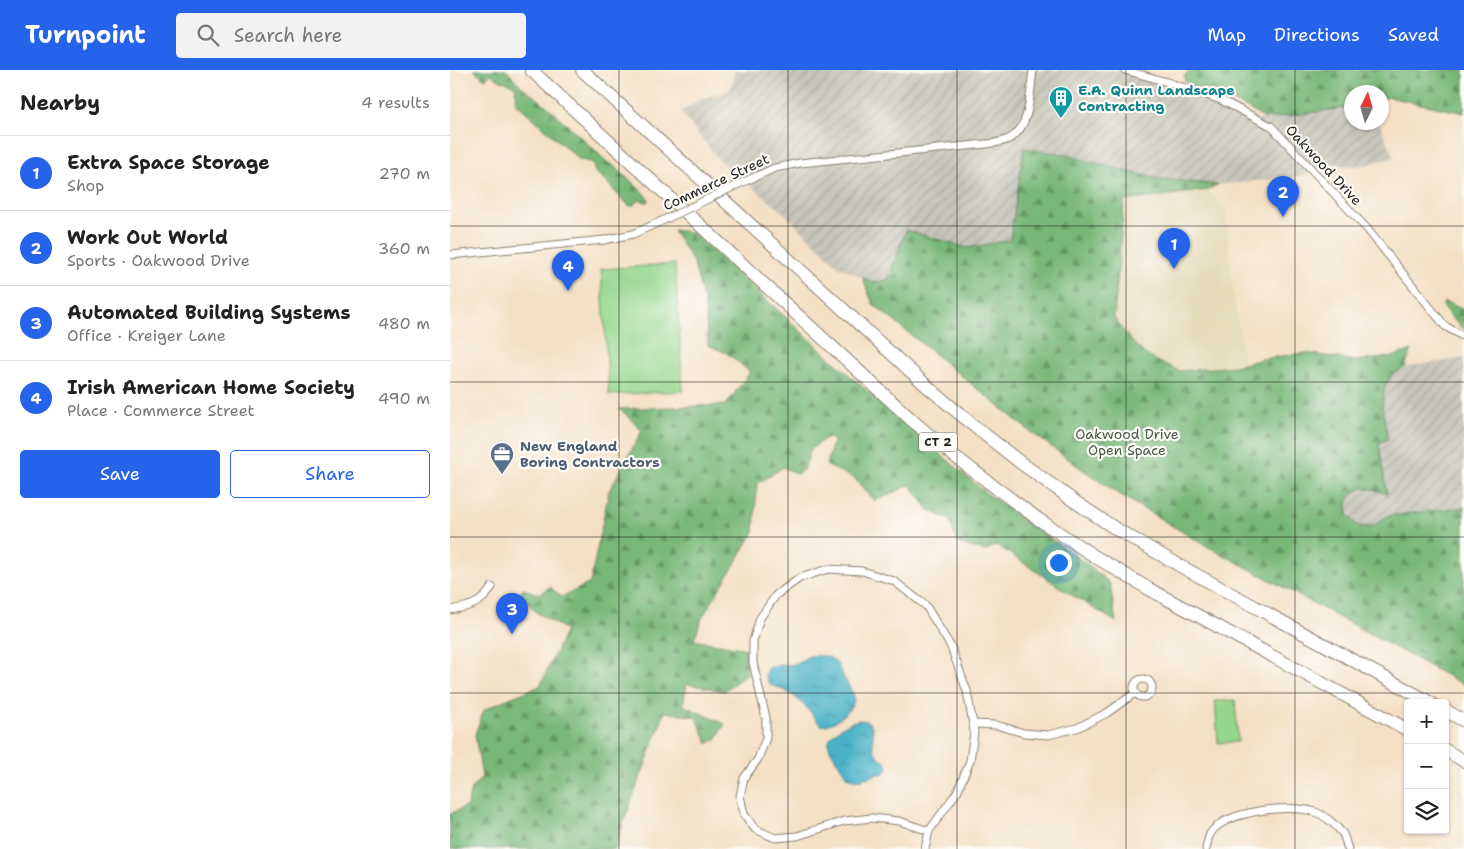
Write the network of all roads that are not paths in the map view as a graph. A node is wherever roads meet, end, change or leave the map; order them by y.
1 (531, 70) edge
2 (582, 70) edge
3 (1033, 70) edge
4 (1125, 70) edge
5 (450, 255) edge
6 (1464, 337) edge
7 (492, 587) dead end
8 (450, 610) edge
9 (1135, 693) dead end
10 (1424, 699) edge
11 (1449, 712) edge
12 (1464, 721) edge
13 (972, 724) junction
14 (1404, 728) edge
15 (1449, 752) edge
16 (1464, 761) edge
17 (929, 831) junction
18 (926, 849) edge
19 (1206, 849) edge
20 (1348, 849) edge

1 - 14 highway, CT 2
2 - 10 highway, CT 2
3 - 5 street, Commerce Street, bridge
4 - 6 street, Oakwood Drive
7 - 8 street
9 - 13 street
11 - 12 highway
13 - 17 street
13 - 17 street
15 - 16 highway
17 - 18 street
19 - 20 street

